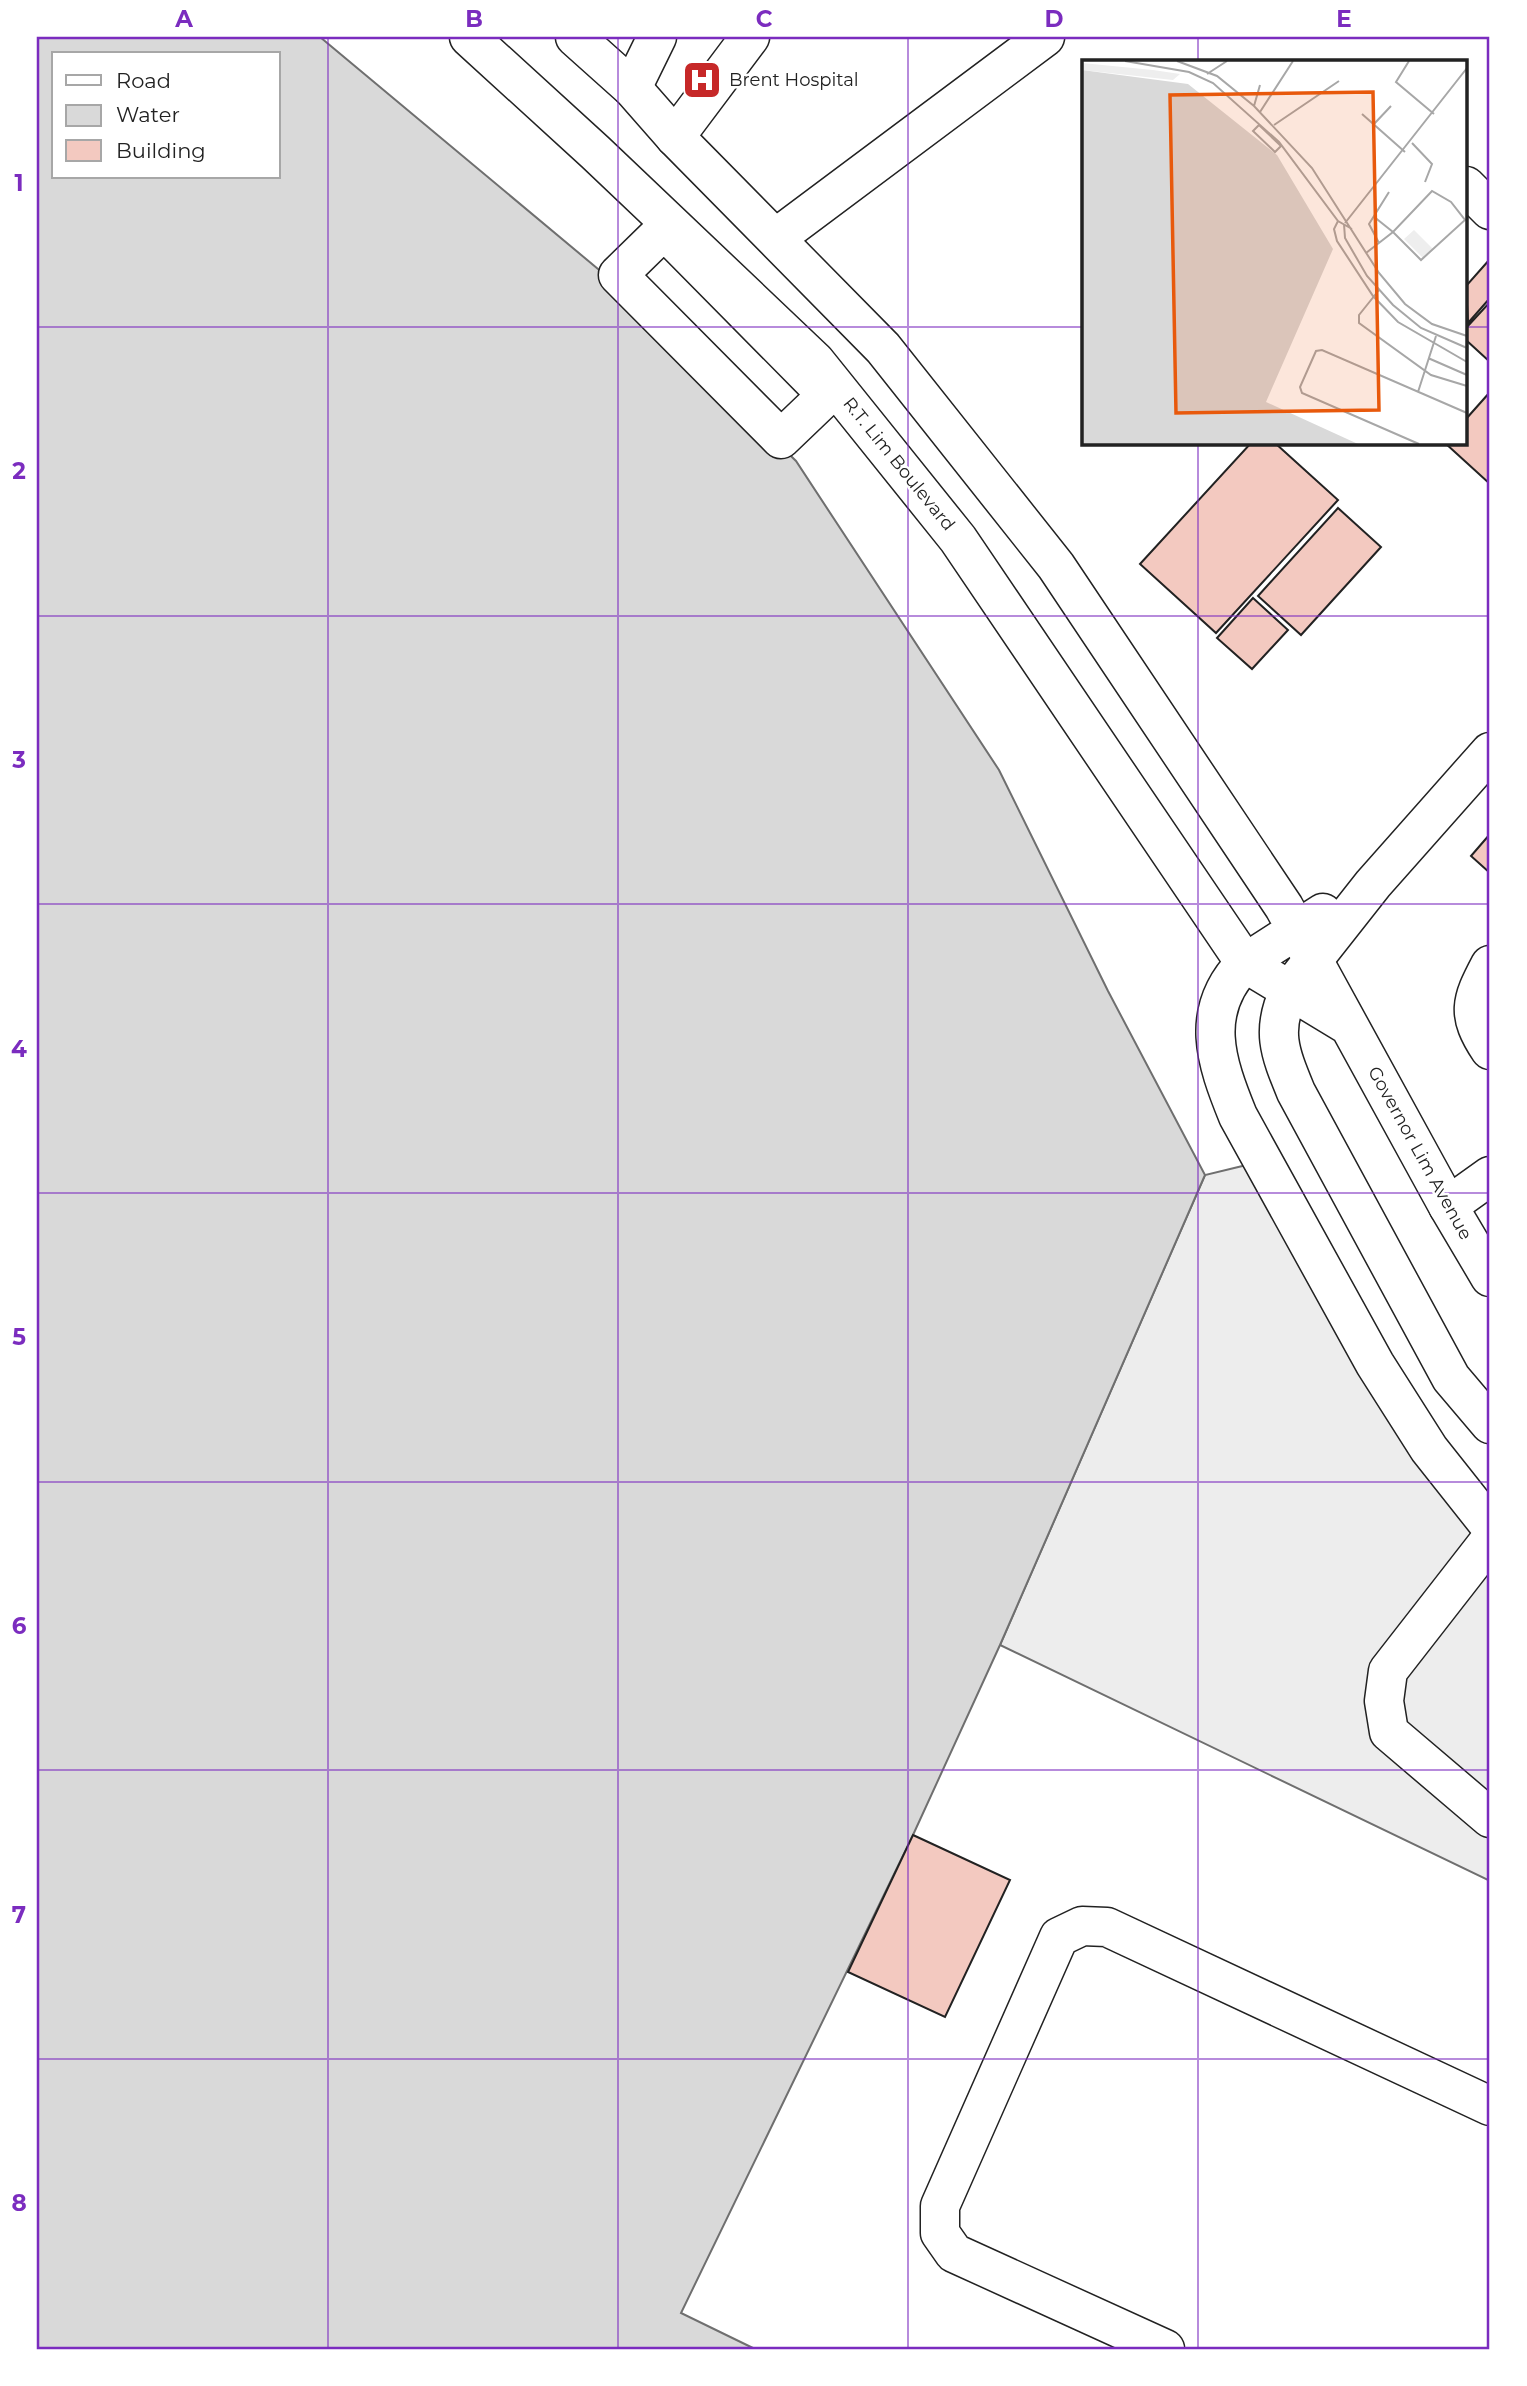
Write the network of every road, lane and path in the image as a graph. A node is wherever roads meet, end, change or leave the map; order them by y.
1 (469, 37) edge
2 (575, 37) edge
3 (657, 37) edge
4 (750, 37) edge
5 (1045, 37) edge
6 (632, 88) junction
7 (675, 137) junction
8 (1468, 189) edge
9 (1490, 210) edge
10 (776, 238) junction
11 (618, 275) joint
12 (1490, 752) edge
13 (1304, 943) junction
14 (1245, 963) junction
15 (1490, 965) edge
16 (1290, 990) junction
17 (1351, 1027) junction
18 (1490, 1050) edge
19 (1490, 1176) edge
20 (1448, 1206) junction
21 (1490, 1277) edge
22 (1490, 1424) edge
23 (1490, 1526) edge
24 (1490, 1540) edge
25 (1490, 1818) edge
26 (1490, 2106) edge
27 (1165, 2349) edge

1 - 14 main road, R.T. Lim Boulevard
2 - 6 main road
3 - 6 main road
4 - 7 main road
5 - 10 main road
6 - 7 main road
7 - 10 main road
8 - 9 main road
10 - 13 main road
11 - 11 main road
12 - 13 main road
13 - 14 main road
13 - 16 main road
13 - 17 main road, Governor Lim Avenue
14 - 16 main road
14 - 23 main road
15 - 18 main road
16 - 17 main road
16 - 22 main road
17 - 20 main road, Governor Lim Avenue
19 - 20 main road
20 - 21 main road, Governor Lim Avenue
24 - 25 main road
26 - 27 main road

